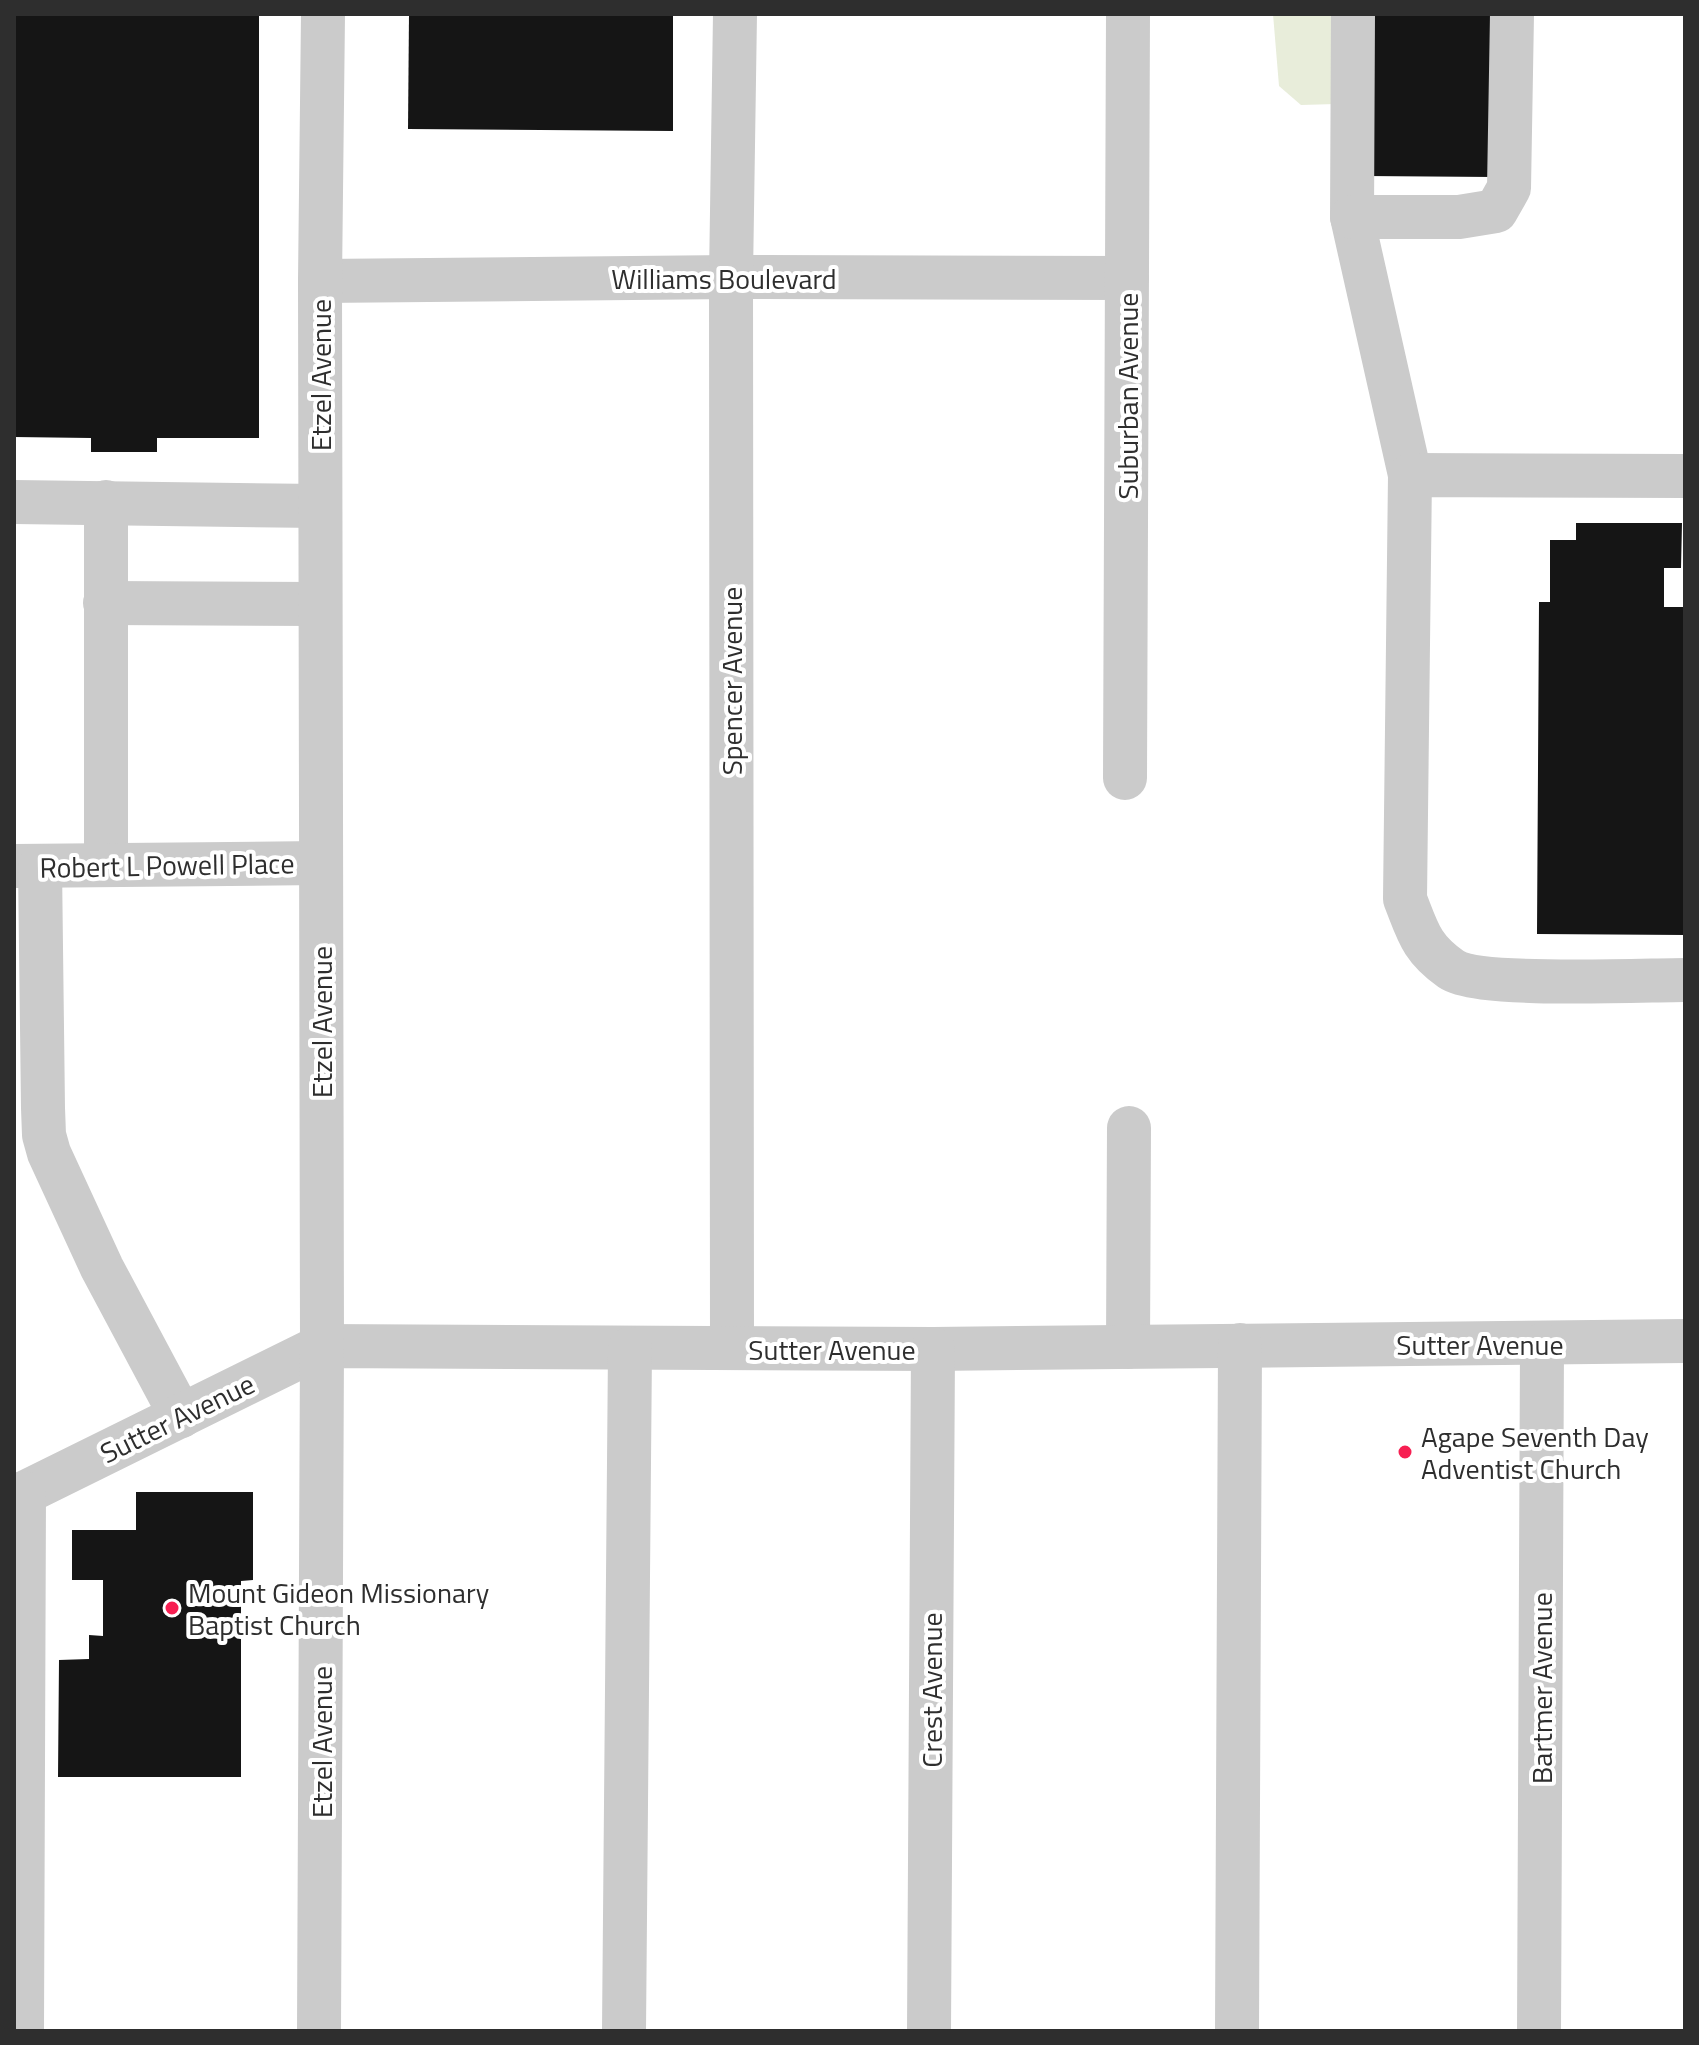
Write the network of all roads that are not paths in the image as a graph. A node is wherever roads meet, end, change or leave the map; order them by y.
1 (323, 14) edge
2 (735, 14) edge
3 (1128, 14) edge
4 (1353, 14) edge
5 (1512, 14) edge
6 (1352, 217) junction
7 (731, 277) junction
8 (1127, 278) junction
9 (320, 281) junction
10 (1410, 475) junction
11 (1685, 476) edge
12 (14, 502) edge
13 (106, 502) junction
14 (320, 506) junction
15 (105, 603) junction
16 (320, 604) junction
17 (1125, 778) dead end
18 (320, 863) junction
19 (106, 865) junction
20 (27, 866) edge
21 (1685, 980) edge
22 (1129, 1128) dead end
23 (1685, 1341) edge
24 (1240, 1345) junction
25 (1542, 1345) junction
26 (322, 1346) junction
27 (1128, 1347) junction
28 (732, 1348) junction
29 (630, 1349) junction
30 (933, 1349) junction
31 (181, 1416) junction
32 (19, 1495) edge
33 (19, 1669) edge
34 (18, 1770) edge
35 (22, 2031) edge
36 (319, 2031) edge
37 (624, 2031) edge
38 (929, 2031) edge
39 (1237, 2031) edge
40 (1539, 2031) edge

1 - 9 street, Etzel Avenue
2 - 7 street, Spencer Avenue
3 - 8 street, Suburban Avenue
4 - 6 street
5 - 6 street
6 - 10 street
7 - 8 street, Williams Boulevard
7 - 9 street, Williams Boulevard
7 - 28 street, Spencer Avenue
8 - 17 street, Suburban Avenue
9 - 14 street, Etzel Avenue
10 - 11 street
10 - 21 street
12 - 13 street
13 - 14 street
13 - 15 street
14 - 16 street, Etzel Avenue
15 - 16 street
15 - 19 street
16 - 18 street, Etzel Avenue
18 - 19 street, Robert L Powell Place
18 - 26 street, Etzel Avenue
19 - 20 street, Robert L Powell Place
20 - 31 street
22 - 27 street
23 - 25 street, Sutter Avenue
24 - 25 street, Sutter Avenue
24 - 27 street, Sutter Avenue
24 - 39 street
25 - 40 street, Bartmer Avenue
26 - 29 street, Sutter Avenue
26 - 31 street, Sutter Avenue
26 - 36 street, Etzel Avenue
27 - 30 street, Sutter Avenue
28 - 29 street, Sutter Avenue
28 - 30 street, Sutter Avenue
29 - 37 street
30 - 38 street, Crest Avenue
31 - 32 street, Sutter Avenue
32 - 33 street
33 - 34 street
34 - 35 street

